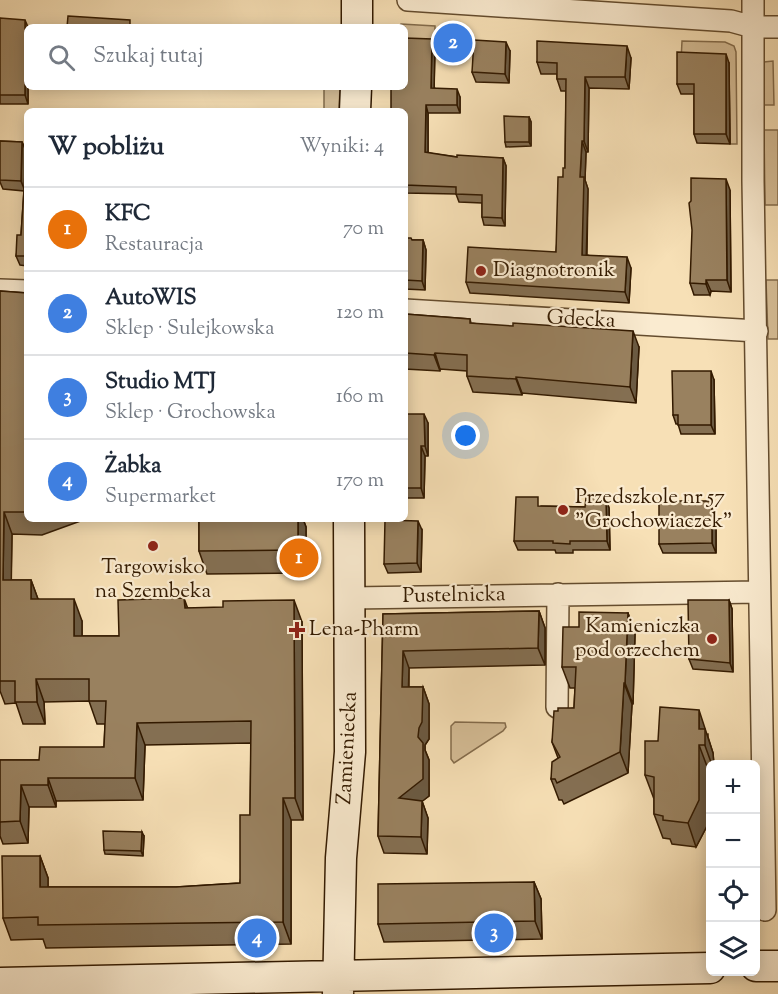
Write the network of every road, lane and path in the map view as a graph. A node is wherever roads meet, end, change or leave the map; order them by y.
1 (357, 0) edge
2 (408, 0) edge
3 (753, 0) edge
4 (357, 24) edge
5 (753, 27) junction
6 (778, 27) edge
7 (356, 90) edge
8 (355, 108) edge
9 (0, 290) edge
10 (24, 291) edge
11 (408, 310) edge
12 (757, 331) junction
13 (349, 522) edge
14 (759, 592) junction
15 (558, 594) junction
16 (350, 598) junction
17 (557, 707) edge
18 (765, 910) dead end
19 (760, 966) edge
20 (778, 966) edge
21 (706, 968) edge
22 (0, 983) edge
23 (339, 985) edge

1 - 4 main road
2 - 5 street
3 - 5 street
5 - 6 street
5 - 12 street
7 - 8 main road
9 - 10 street
11 - 12 street, Gdecka
12 - 14 street
13 - 16 main road, Zamieniecka
14 - 15 street, Pustelnicka
14 - 18 street
15 - 16 street, Pustelnicka
15 - 17 street
16 - 23 main road, Zamieniecka
19 - 20 main road
21 - 23 main road
22 - 23 main road

